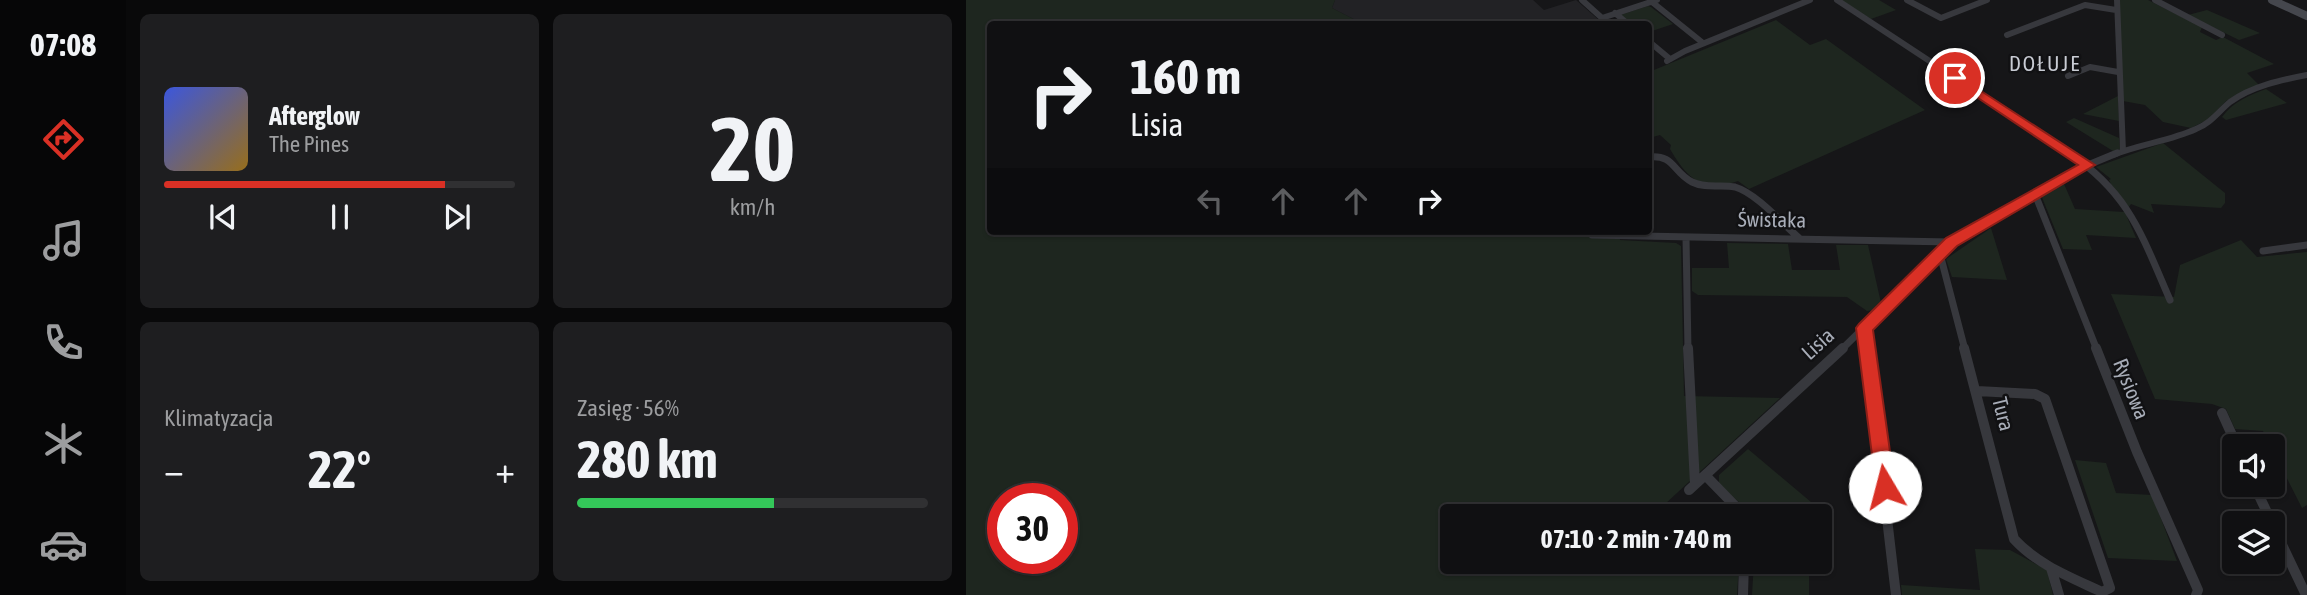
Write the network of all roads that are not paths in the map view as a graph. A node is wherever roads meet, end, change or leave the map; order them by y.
1 (1582, 0) edge
2 (1810, 0) edge
3 (1837, 0) edge
4 (1908, 0) edge
5 (1987, 0) edge
6 (2117, 0) edge
7 (2155, 0) edge
8 (2272, 0) edge
9 (1655, 1) edge
10 (2116, 10) junction
11 (1615, 13) junction
12 (2307, 16) edge
13 (1624, 21) edge
14 (2007, 35) dead end
15 (2222, 35) dead end
16 (1703, 43) junction
17 (1652, 44) dead end
18 (2118, 72) junction
19 (2307, 75) edge
20 (2068, 76) dead end
21 (2123, 151) junction
22 (1652, 156) edge
23 (2088, 165) junction
24 (2035, 194) junction
25 (1649, 235) edge
26 (1686, 238) junction
27 (1800, 238) junction
28 (1951, 242) junction
29 (2307, 245) edge
30 (2263, 251) dead end
31 (1940, 254) junction
32 (2171, 300) dead end
33 (1865, 328) junction
34 (1978, 391) junction
35 (2222, 413) dead end
36 (2232, 434) edge
37 (1705, 475) junction
38 (1733, 504) edge
39 (2285, 550) edge
40 (2051, 568) junction
41 (1744, 574) edge
42 (1743, 595) edge
43 (1896, 595) edge
44 (2059, 595) edge
45 (2196, 595) edge
46 (2306, 595) edge

1 - 11 street
2 - 16 street
3 - 23 street
4 - 5 street
6 - 10 street
7 - 15 street
8 - 12 street
9 - 11 street
9 - 16 street
10 - 14 street
10 - 18 street
11 - 13 street
16 - 17 street
18 - 20 street
18 - 21 street
19 - 21 street, Lisia
21 - 23 street, Lisia
22 - 27 street
23 - 24 street, Lisia
23 - 32 street
24 - 28 street, Lisia
24 - 45 street, Rysiowa
25 - 26 street, Świstaka
26 - 27 street, Świstaka
26 - 37 street, Lisia
27 - 28 street, Świstaka
28 - 31 street, Lisia
29 - 30 street
31 - 33 street, Lisia
31 - 34 street, Tura
33 - 37 street, Lisia
33 - 43 street
34 - 40 street, Tura
34 - 40 street, Tura
35 - 36 street
37 - 38 street
39 - 46 street
40 - 44 street
41 - 42 street

